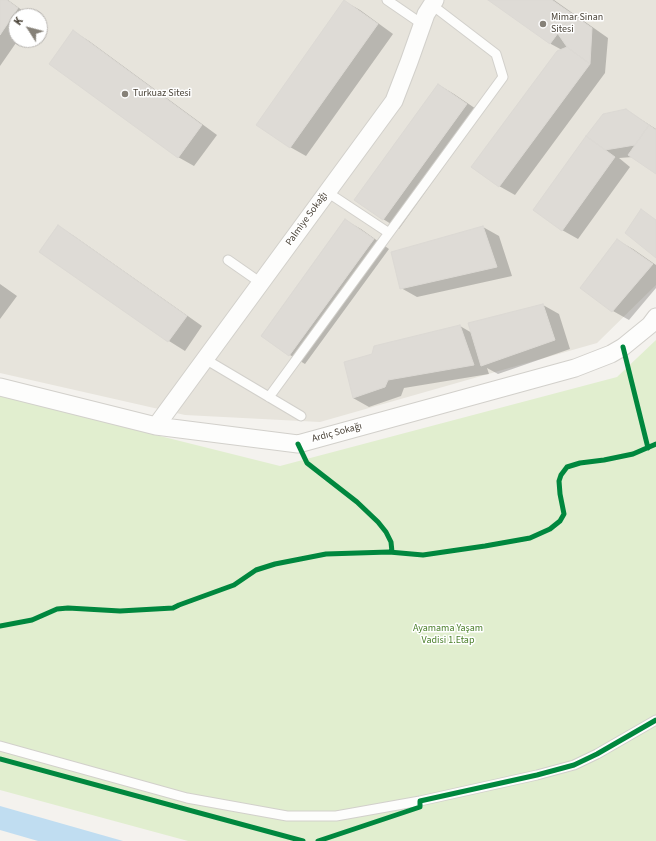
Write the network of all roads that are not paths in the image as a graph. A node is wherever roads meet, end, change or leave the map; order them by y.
1 (386, 0) edge
2 (433, 2) edge
3 (422, 24) junction
4 (327, 192) junction
5 (389, 234) junction
6 (228, 260) dead end
7 (261, 283) junction
8 (656, 317) edge
9 (205, 359) junction
10 (0, 387) edge
11 (269, 397) junction
12 (301, 416) dead end
13 (156, 426) junction
14 (656, 720) edge
15 (0, 746) edge

1 - 3 lane
2 - 3 street, Palmiye Sokağı
2 - 5 lane
3 - 4 street, Palmiye Sokağı
4 - 5 lane
4 - 7 street, Palmiye Sokağı
5 - 11 lane
6 - 7 lane
7 - 9 street, Palmiye Sokağı
8 - 13 street, Ardıç Sokağı
9 - 11 lane
9 - 13 street, Palmiye Sokağı
10 - 13 street, Ardıç Sokağı
11 - 12 lane
14 - 15 lane

